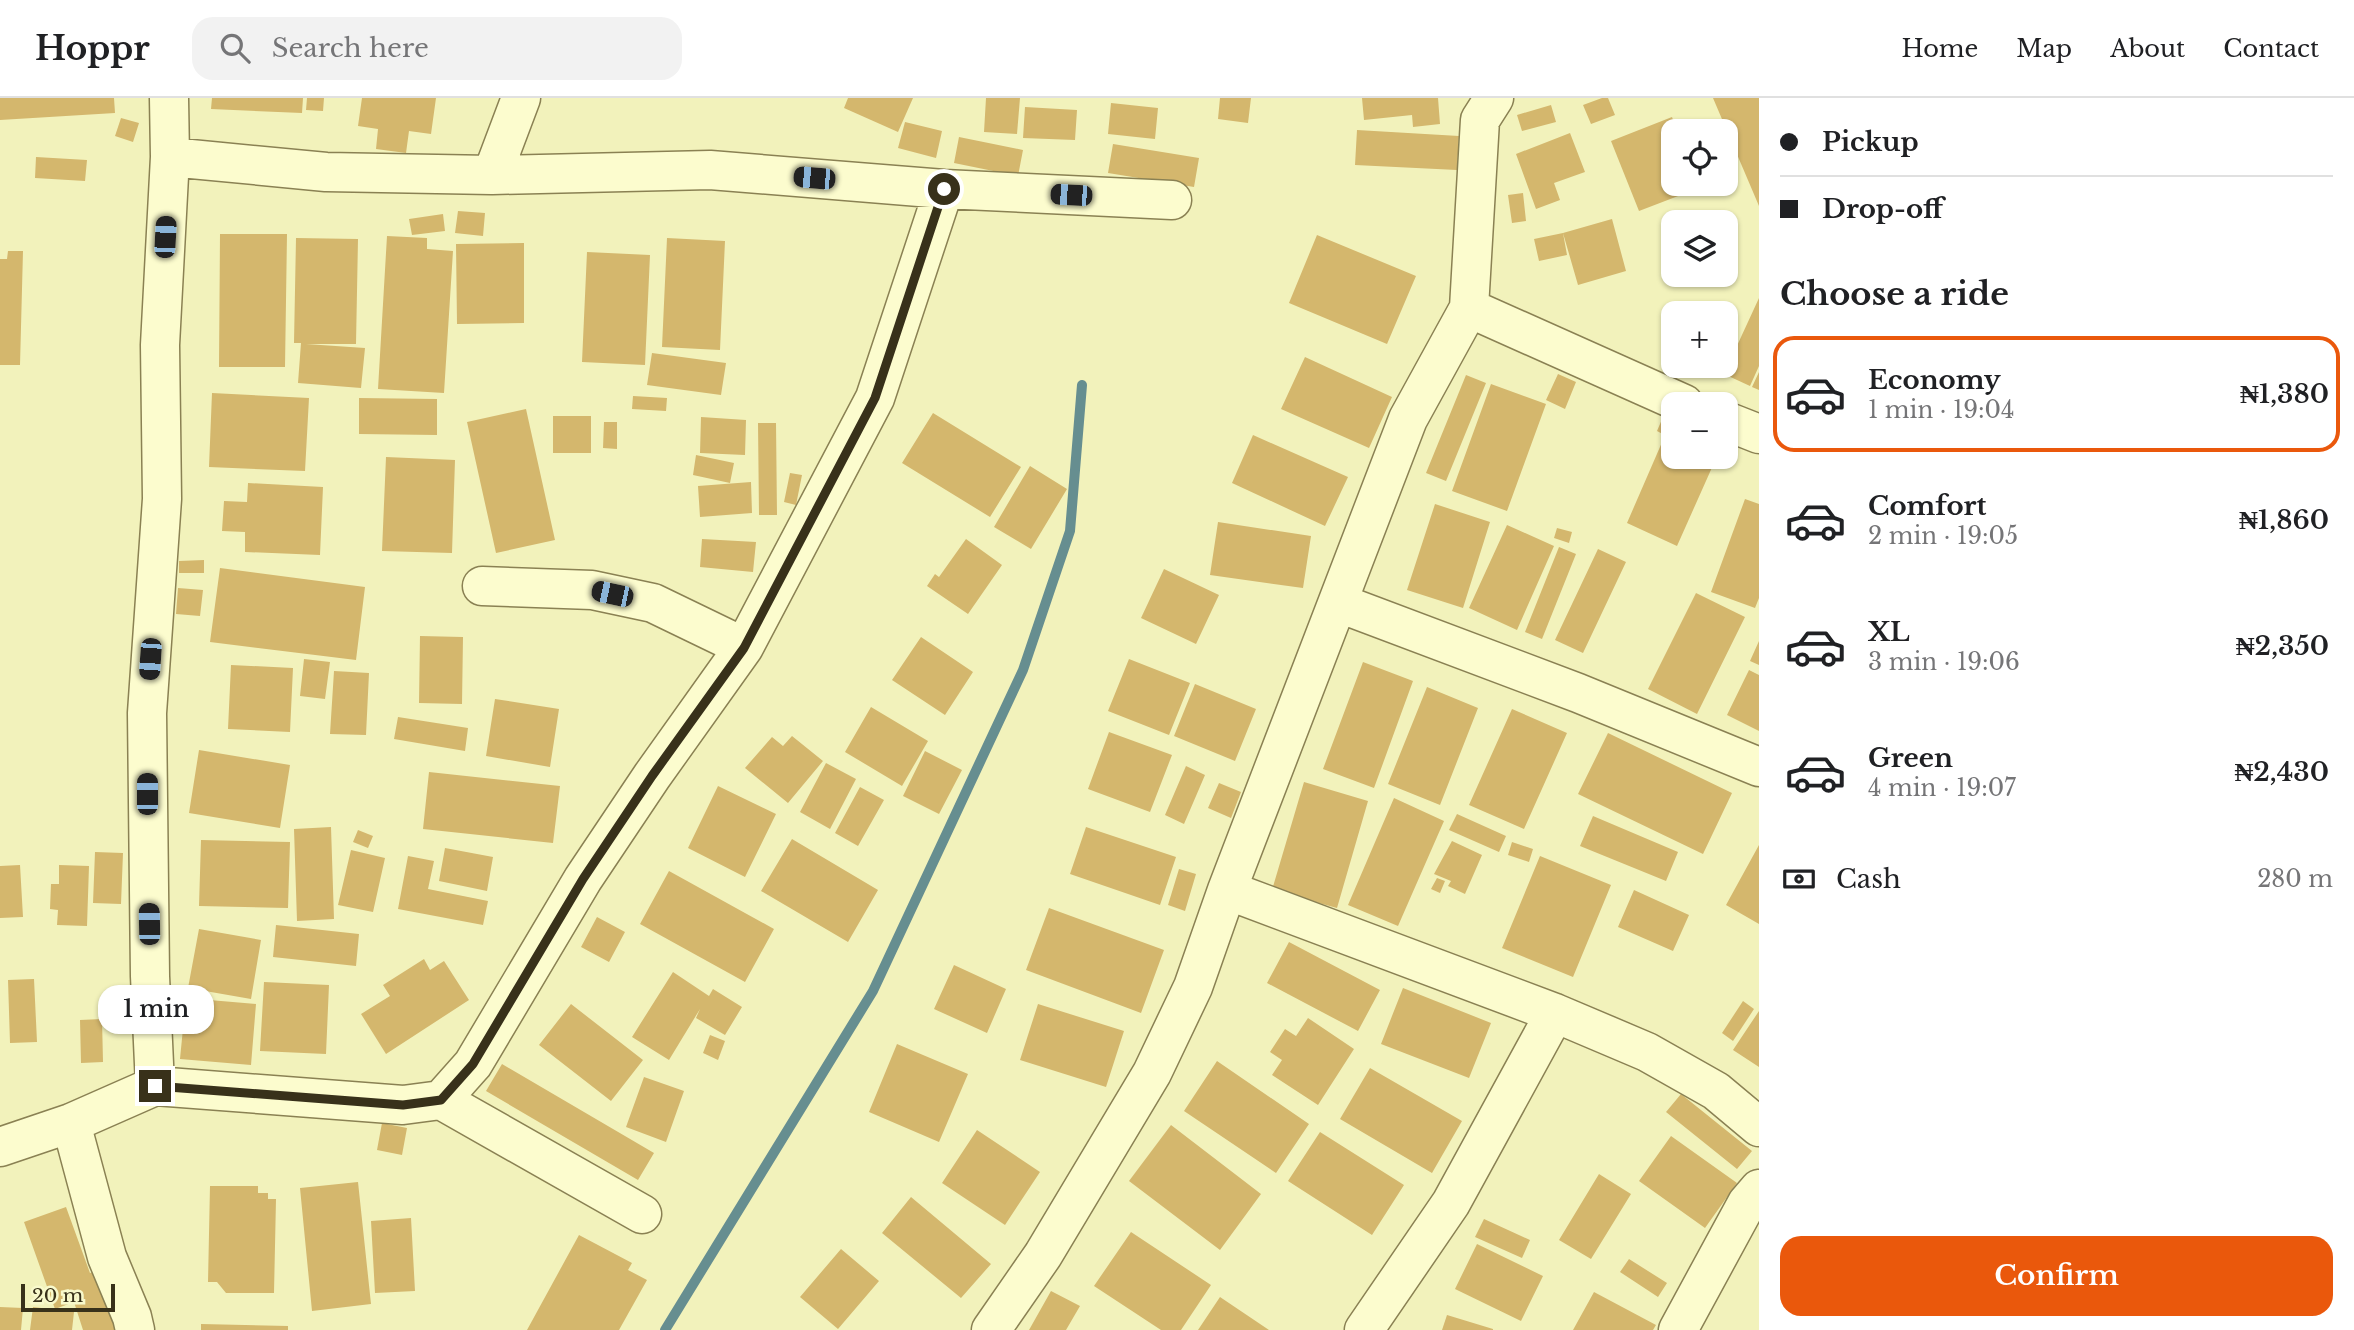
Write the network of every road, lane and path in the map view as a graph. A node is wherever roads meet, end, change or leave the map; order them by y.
1 (169, 98) edge
2 (521, 98) edge
3 (1494, 98) edge
4 (170, 157) junction
5 (492, 174) junction
6 (944, 189) junction
7 (1172, 200) dead end
8 (1469, 308) junction
9 (1661, 394) edge
10 (1738, 426) edge
11 (1759, 434) edge
12 (482, 586) dead end
13 (1339, 603) junction
14 (744, 648) junction
15 (1759, 767) edge
16 (1227, 890) junction
17 (1555, 1013) junction
18 (155, 1086) junction
19 (441, 1100) junction
20 (71, 1123) junction
21 (1759, 1127) edge
22 (0, 1147) edge
23 (1759, 1189) edge
24 (642, 1214) dead end
25 (135, 1330) edge
26 (991, 1330) edge
27 (1364, 1330) edge
28 (1678, 1330) edge

1 - 4 street
2 - 5 street
3 - 8 street
4 - 5 street
4 - 18 street
5 - 6 street
6 - 7 street
6 - 14 street
8 - 9 street
8 - 13 street
10 - 11 street
12 - 14 street
13 - 15 street
13 - 16 street
14 - 19 street
16 - 17 street
16 - 26 street
17 - 21 street
17 - 27 street
18 - 19 street
18 - 20 street
19 - 24 street
20 - 22 street
20 - 25 street
23 - 28 street

